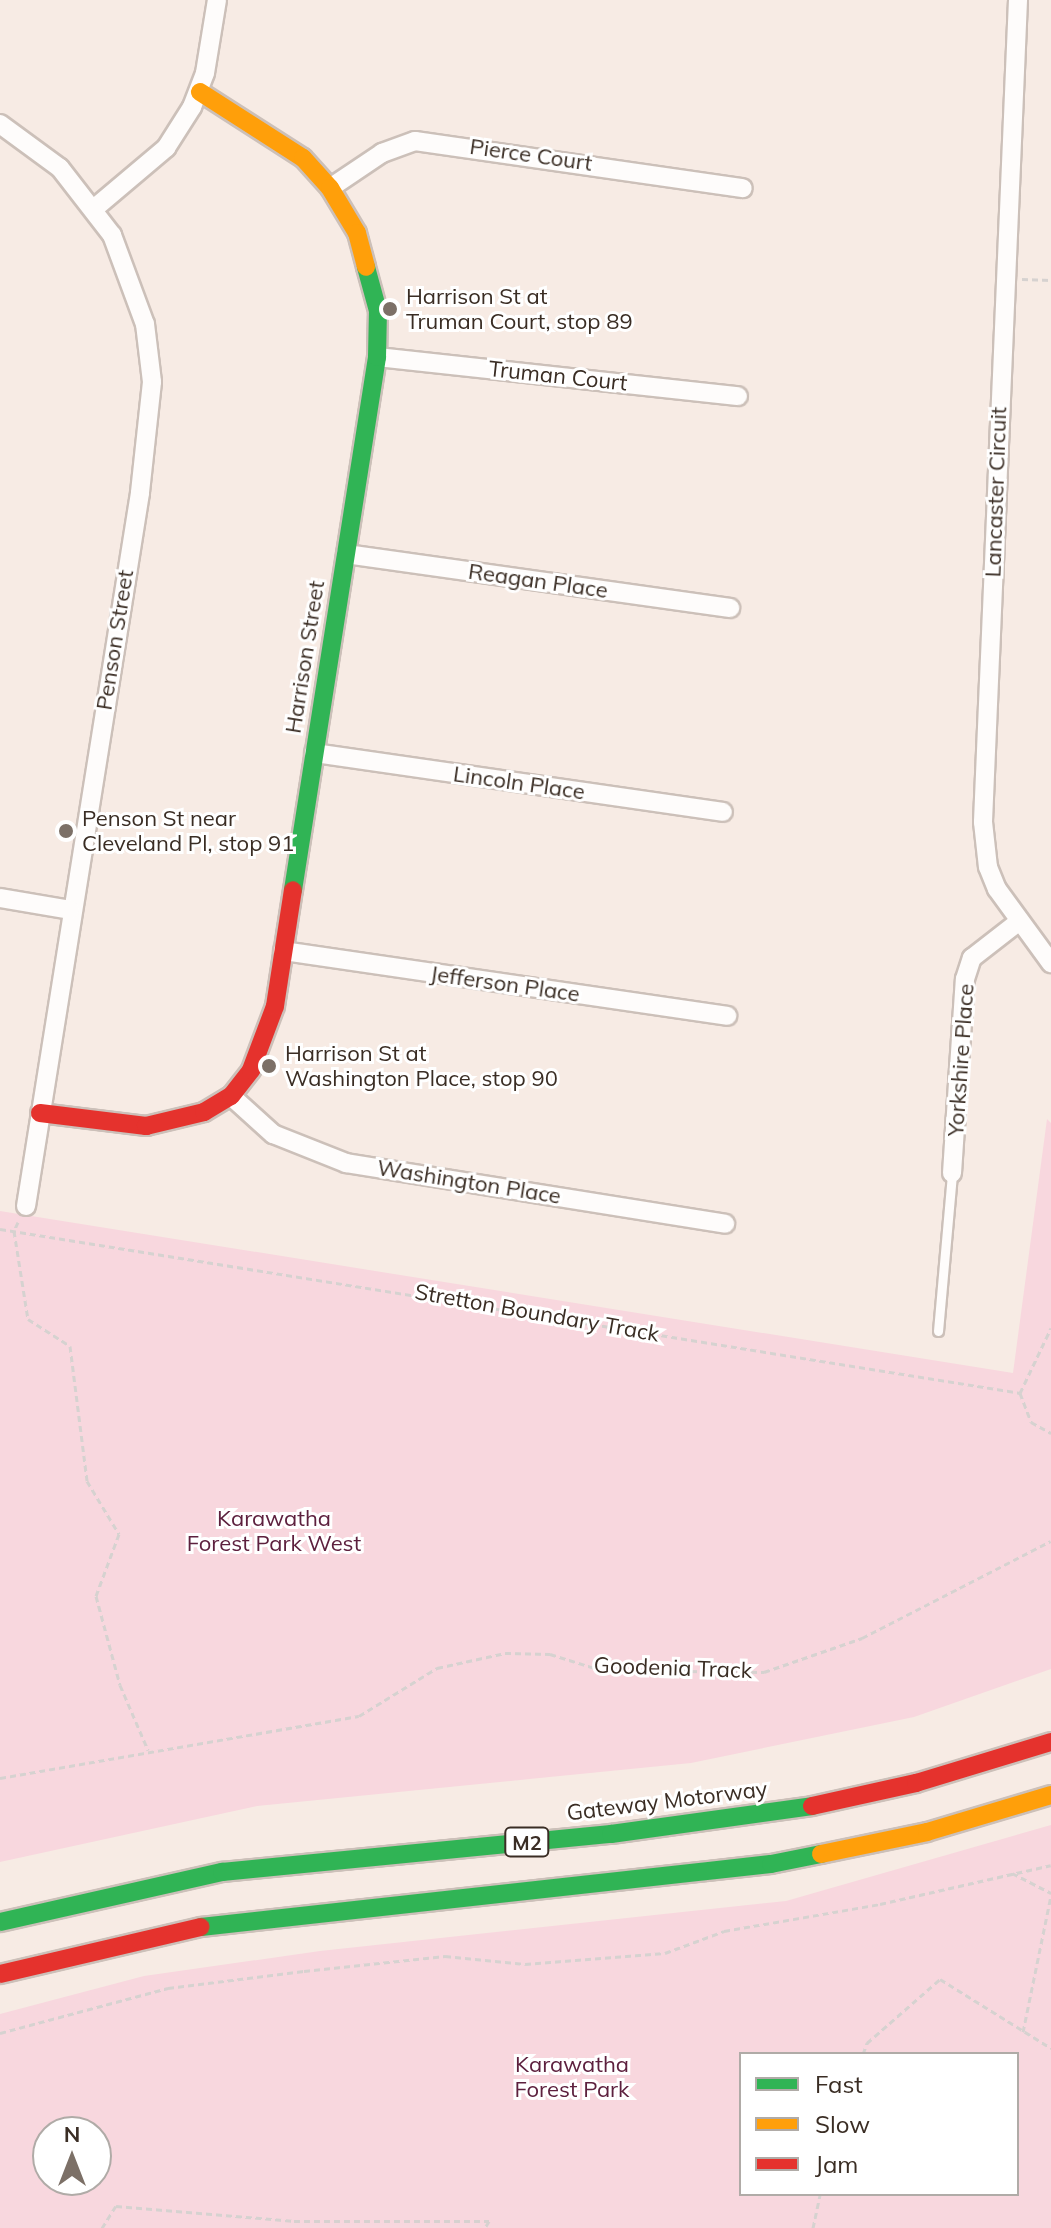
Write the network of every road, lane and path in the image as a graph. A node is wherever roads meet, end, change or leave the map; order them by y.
1 (217, 0) edge
2 (1018, 0) edge
3 (200, 92) junction
4 (0, 124) edge
5 (330, 188) junction
6 (743, 188) dead end
7 (96, 207) junction
8 (1006, 278) junction
9 (1051, 280) edge
10 (377, 357) junction
11 (738, 396) dead end
12 (346, 554) junction
13 (730, 608) dead end
14 (314, 753) junction
15 (723, 812) dead end
16 (0, 898) edge
17 (70, 910) junction
18 (1017, 923) junction
19 (283, 951) junction
20 (1051, 963) edge
21 (727, 1016) dead end
22 (231, 1096) junction
23 (40, 1113) junction
24 (952, 1173) joint
25 (26, 1206) dead end
26 (725, 1224) dead end
27 (0, 1229) edge
28 (14, 1231) junction
29 (1051, 1328) edge
30 (938, 1331) dead end
31 (1020, 1393) junction
32 (1051, 1433) edge
33 (1051, 1541) edge
34 (1051, 1742) edge
35 (148, 1750) junction
36 (0, 1778) edge
37 (1051, 1795) edge
38 (1051, 1865) edge
39 (1009, 1872) junction
40 (1051, 1894) edge
41 (0, 1922) edge
42 (0, 1974) edge
43 (1023, 2032) junction
44 (0, 2033) edge
45 (1051, 2048) edge
46 (864, 2052) edge
47 (820, 2196) edge
48 (102, 2228) edge
49 (485, 2228) edge
50 (813, 2228) edge

1 - 3 street
2 - 8 street, Lancaster Circuit
3 - 5 main road, Harrison Street
3 - 7 street
4 - 7 street, Penson Street
5 - 6 street, Pierce Court
5 - 10 main road, Harrison Street
7 - 17 street, Penson Street
8 - 9 path
8 - 18 street, Lancaster Circuit
10 - 11 street, Truman Court
10 - 12 main road, Harrison Street
12 - 13 street, Reagan Place
12 - 14 main road, Harrison Street
14 - 15 street, Lincoln Place
14 - 19 main road, Harrison Street
16 - 17 street
17 - 23 street, Penson Street
18 - 20 street, Lancaster Circuit
18 - 24 street, Yorkshire Place
19 - 21 street, Jefferson Place
19 - 22 main road, Harrison Street
22 - 23 main road
22 - 26 street, Washington Place
23 - 25 street, Penson Street
24 - 30 lane
27 - 28 path, Stretton Boundary Track
28 - 31 path, Stretton Boundary Track
28 - 35 path
29 - 31 path
31 - 32 path
33 - 35 path, Goodenia Track
34 - 41 main road, Gateway Motorway / M2
35 - 36 path, Goodenia Track
37 - 42 main road, M2
38 - 39 path
39 - 40 path
39 - 44 path
40 - 43 path
43 - 45 path
43 - 46 path
47 - 50 path
48 - 49 path

